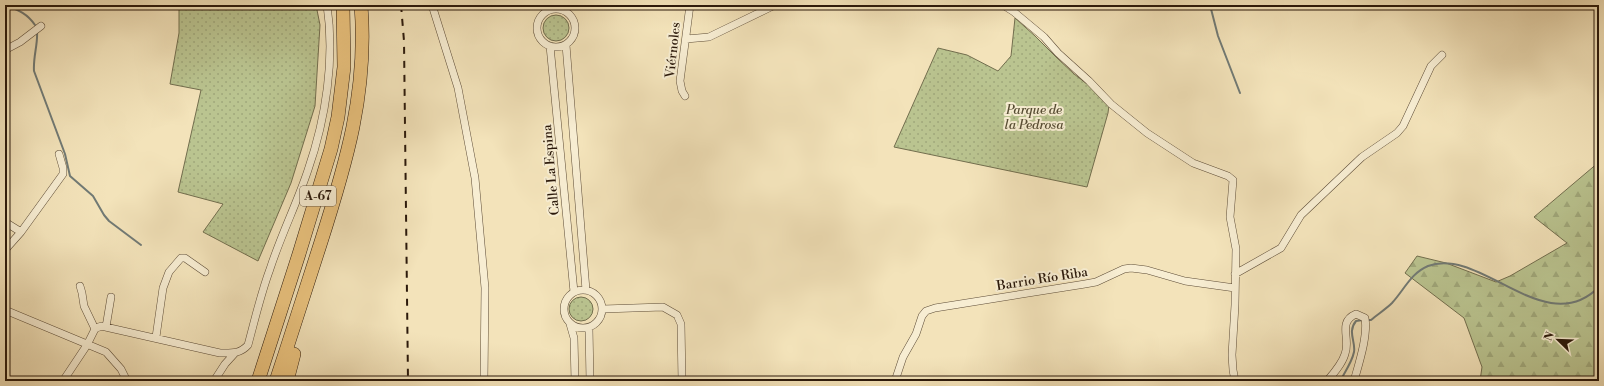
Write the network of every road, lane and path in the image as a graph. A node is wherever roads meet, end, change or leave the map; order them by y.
1 (327, 5) edge
2 (343, 5) edge
3 (361, 5) edge
4 (432, 5) edge
5 (690, 5) edge
6 (775, 5) edge
7 (1003, 5) edge
8 (561, 7) edge
9 (545, 8) edge
10 (41, 26) dead end
11 (686, 39) junction
12 (566, 45) junction
13 (550, 46) junction
14 (5, 50) edge
15 (1442, 55) dead end
16 (685, 96) dead end
17 (351, 143) junction
18 (59, 154) dead end
19 (5, 222) edge
20 (307, 228) junction
21 (21, 232) junction
22 (5, 250) edge
23 (205, 272) dead end
24 (1235, 274) junction
25 (80, 286) dead end
26 (1235, 288) junction
27 (586, 290) junction
28 (574, 292) junction
29 (111, 297) dead end
30 (602, 309) junction
31 (5, 310) edge
32 (570, 324) junction
33 (106, 327) junction
34 (589, 328) junction
35 (95, 329) junction
36 (156, 337) junction
37 (87, 344) junction
38 (235, 353) junction
39 (63, 381) edge
40 (126, 381) edge
41 (214, 381) edge
42 (249, 381) edge
43 (258, 381) edge
44 (276, 381) edge
45 (287, 381) edge
46 (484, 381) edge
47 (575, 381) edge
48 (590, 381) edge
49 (682, 381) edge
50 (895, 381) edge
51 (1235, 381) edge
52 (1327, 381) edge
53 (1354, 381) edge

1 - 38 street
2 - 20 highway, A-67
3 - 17 highway, A-67
4 - 46 street
5 - 11 street, Viérnoles
6 - 11 street
7 - 24 street
8 - 9 street
8 - 12 street
9 - 13 street
10 - 14 street
11 - 16 street, Viérnoles
12 - 13 street
12 - 27 street, Calle La Espina
13 - 28 street, Calle La Espina
15 - 24 street
17 - 44 highway, A-67
17 - 45 highway
18 - 21 street
19 - 21 street
20 - 42 highway
20 - 43 highway, A-67
21 - 22 street
23 - 36 street
24 - 26 street
25 - 35 street
26 - 50 street, Barrio Río Riba
26 - 51 street
27 - 28 street
27 - 30 street
28 - 32 street
29 - 33 street
30 - 34 street
30 - 49 street
31 - 37 street
32 - 34 street
32 - 47 street
33 - 35 street
33 - 36 street
34 - 48 street
35 - 37 street
36 - 38 street
37 - 39 street
37 - 40 street
38 - 41 street
52 - 53 street

